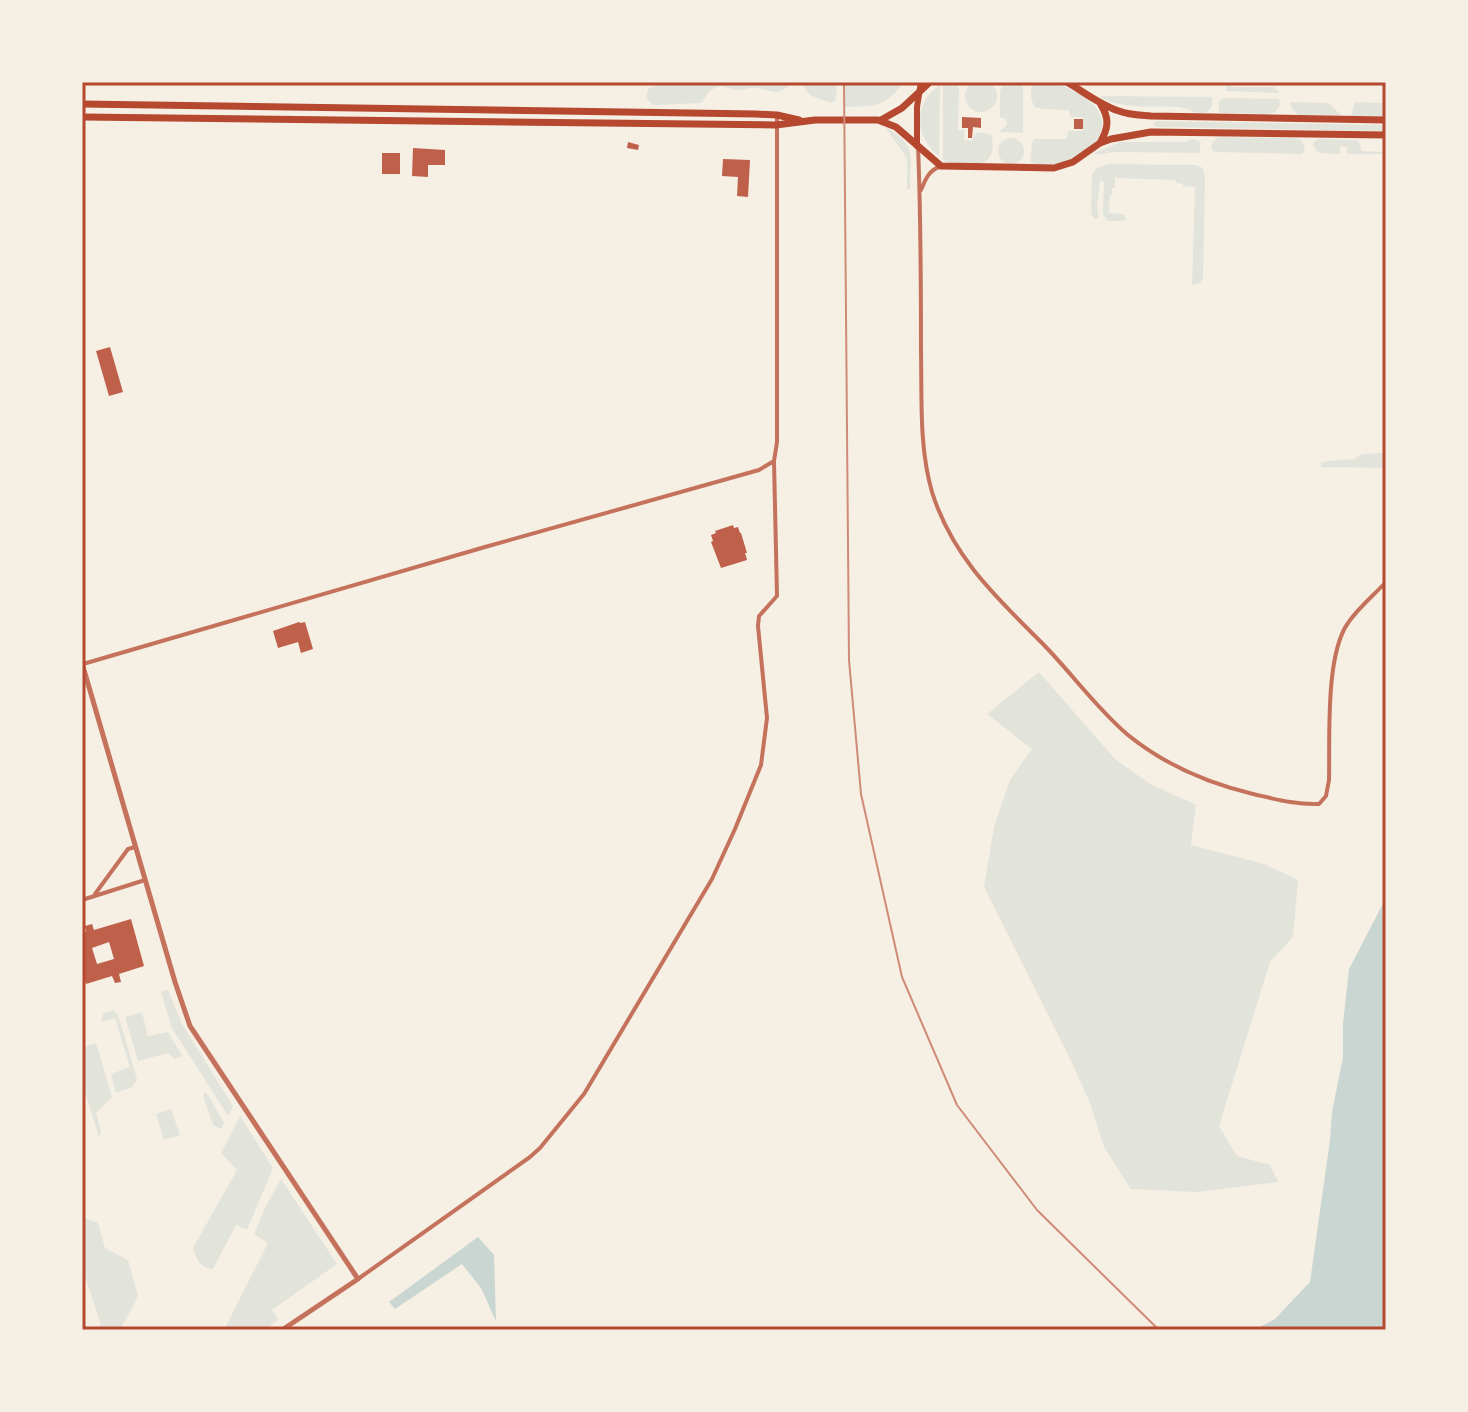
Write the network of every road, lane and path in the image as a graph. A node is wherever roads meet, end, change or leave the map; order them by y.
1 (930, 82) edge
2 (1067, 82) edge
3 (921, 86) edge
4 (1099, 102) junction
5 (82, 104) edge
6 (340, 108) junction
7 (408, 108) junction
8 (777, 115) junction
9 (1151, 116) junction
10 (82, 117) edge
11 (340, 119) junction
12 (409, 120) junction
13 (878, 120) junction
14 (1386, 120) edge
15 (805, 121) junction
16 (776, 125) junction
17 (1151, 132) junction
18 (1386, 135) edge
19 (1100, 143) junction
20 (918, 147) junction
21 (941, 166) junction
22 (920, 193) junction
23 (774, 461) junction
24 (1386, 582) edge
25 (82, 664) edge
26 (135, 846) junction
27 (145, 880) junction
28 (93, 896) junction
29 (82, 900) edge
30 (358, 1279) junction
31 (282, 1330) edge

1 - 3 main road
2 - 4 main road
3 - 13 main road
3 - 20 main road
4 - 9 main road
4 - 19 main road
5 - 6 main road
6 - 7 main road
6 - 11 main road
7 - 8 main road
7 - 12 main road
8 - 15 main road
8 - 16 street
9 - 14 main road
9 - 17 main road
10 - 11 main road
11 - 12 main road
12 - 16 main road
13 - 15 main road
13 - 20 main road
15 - 16 main road
16 - 23 street
17 - 18 main road
17 - 19 main road
19 - 21 main road
20 - 21 main road
20 - 22 street
21 - 22 street
22 - 24 street
23 - 25 street
23 - 30 street
25 - 26 street
26 - 27 street
26 - 28 street
27 - 28 street
27 - 30 street
28 - 29 street
30 - 31 street

